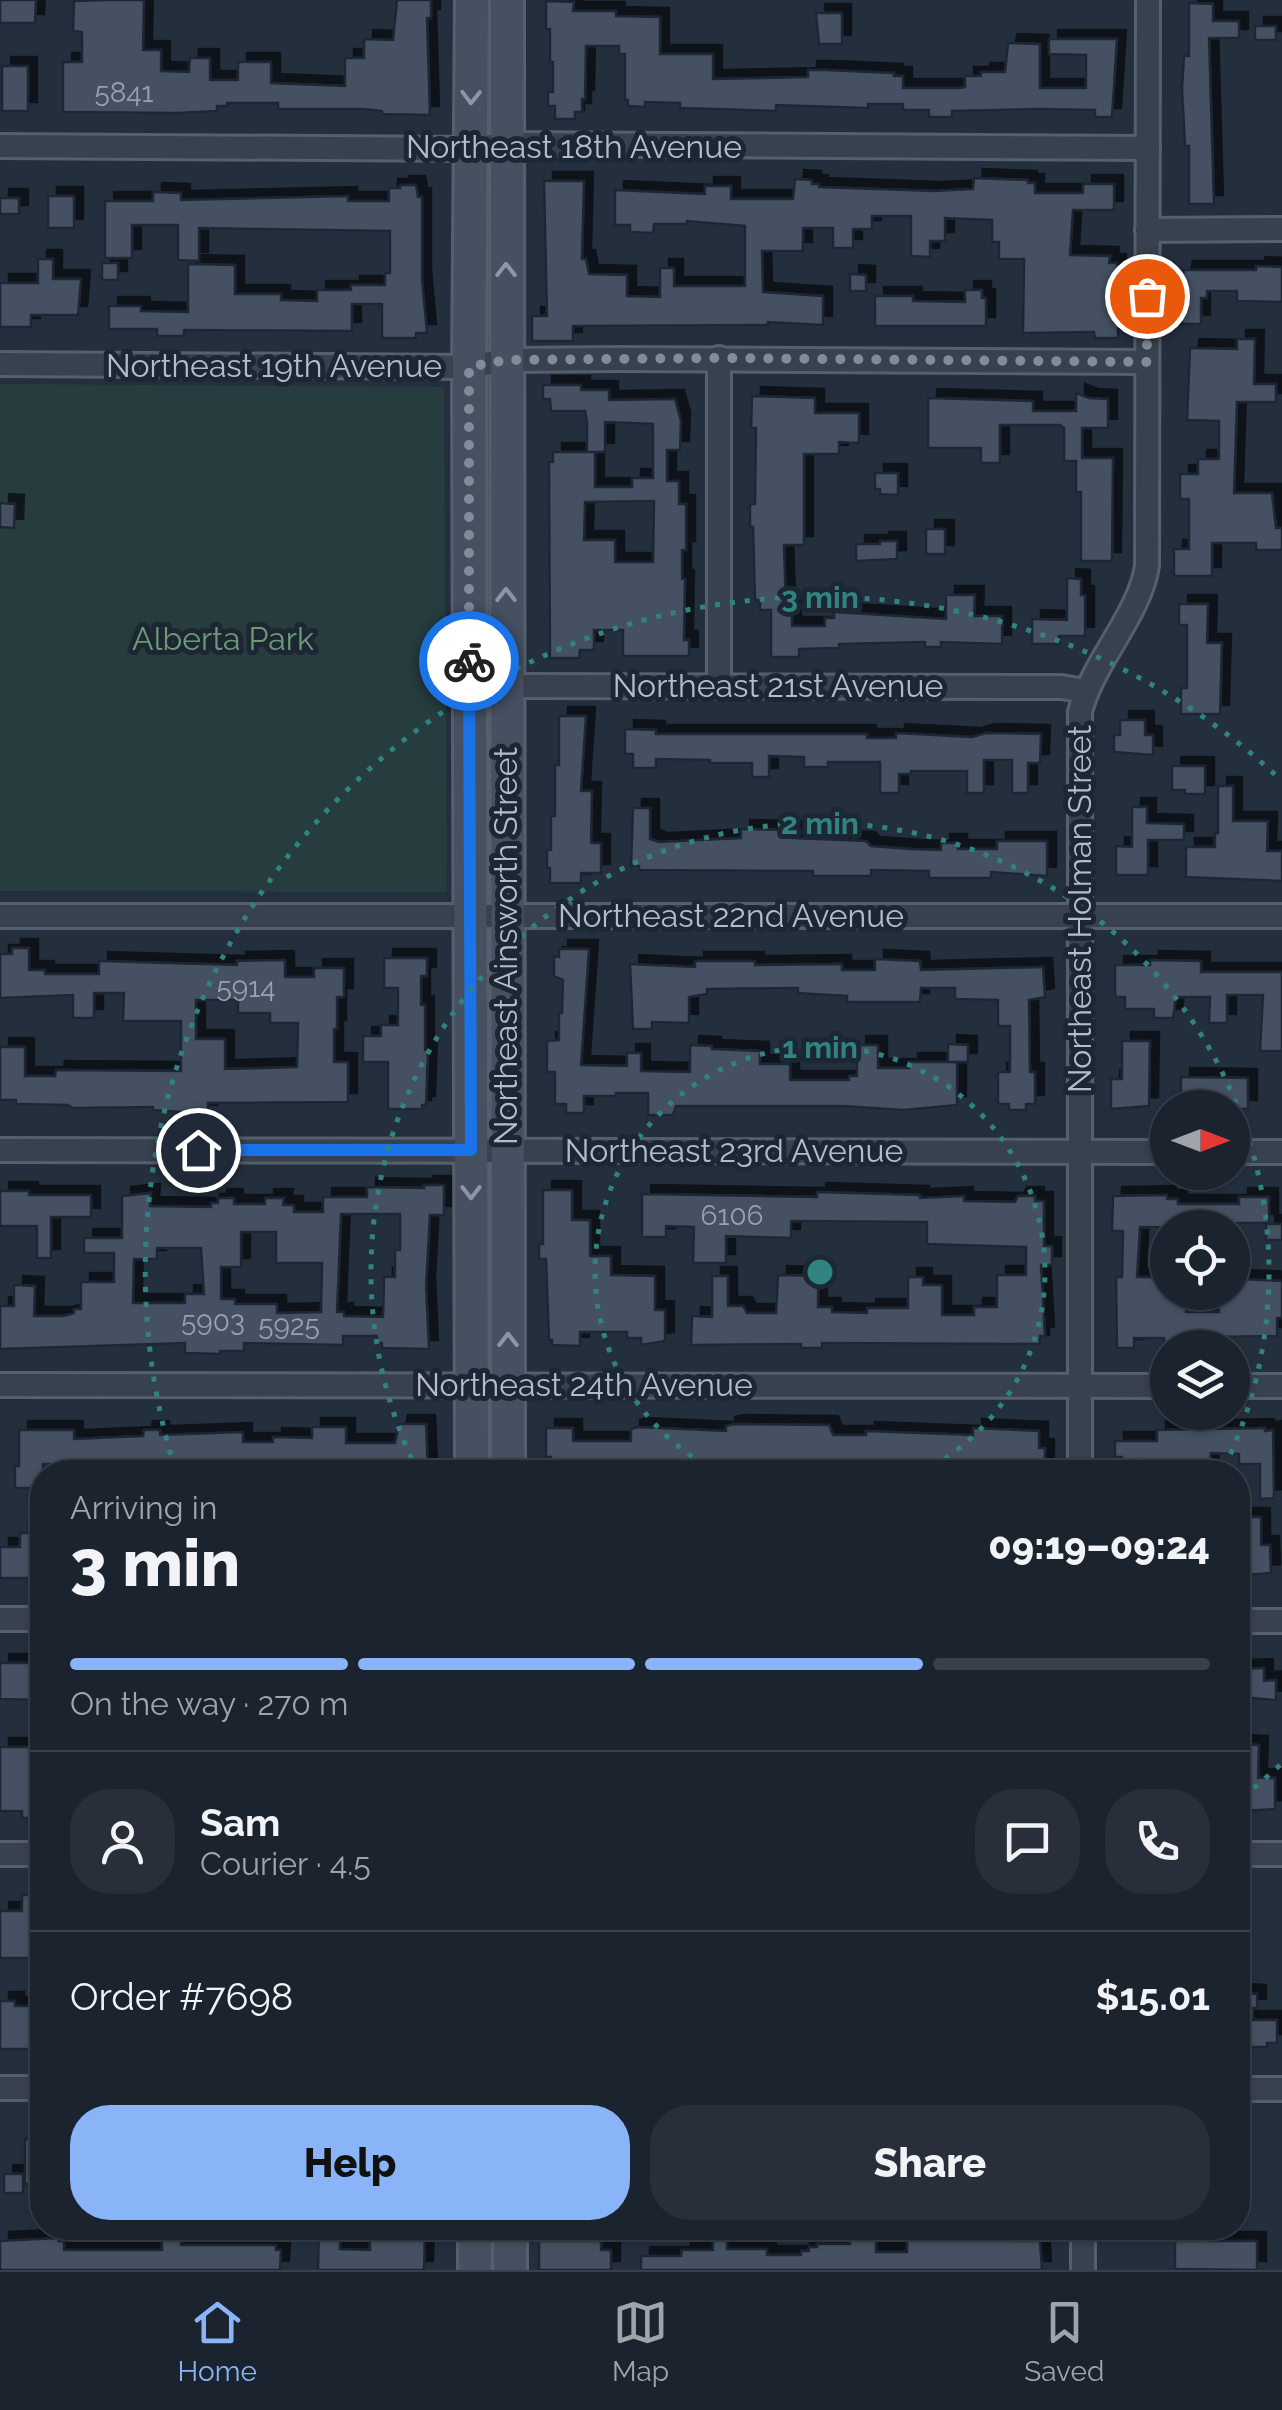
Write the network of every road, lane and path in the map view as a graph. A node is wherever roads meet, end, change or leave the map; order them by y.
1 (472, 0) edge
2 (507, 0) edge
3 (1148, 0) edge
4 (506, 144) junction
5 (0, 146) edge
6 (1148, 148) junction
7 (470, 149) junction
8 (1282, 229) edge
9 (1147, 230) junction
10 (719, 358) junction
11 (506, 360) junction
12 (1147, 362) junction
13 (0, 364) edge
14 (469, 367) junction
15 (470, 686) junction
16 (506, 686) junction
17 (719, 686) junction
18 (1086, 691) junction
19 (0, 916) edge
20 (507, 916) junction
21 (1078, 916) junction
22 (1282, 916) edge
23 (471, 917) junction
24 (0, 1150) edge
25 (471, 1150) junction
26 (507, 1151) junction
27 (1079, 1152) junction
28 (1150, 1152) edge
29 (1250, 1152) edge
30 (1282, 1152) edge
31 (0, 1385) edge
32 (472, 1385) junction
33 (508, 1386) junction
34 (1080, 1386) junction
35 (1150, 1386) edge
36 (1250, 1386) edge
37 (1282, 1386) edge
38 (472, 1460) edge
39 (508, 1460) edge
40 (1080, 1460) edge
41 (0, 1619) edge
42 (30, 1619) edge
43 (1250, 1620) edge
44 (1282, 1621) edge
45 (0, 1854) edge
46 (30, 1854) edge
47 (1250, 1854) edge
48 (1282, 1854) edge
49 (0, 2088) edge
50 (30, 2088) edge
51 (1250, 2090) edge
52 (1282, 2090) edge
53 (475, 2240) edge
54 (510, 2240) edge
55 (1083, 2240) edge
56 (475, 2270) edge
57 (510, 2270) edge
58 (1083, 2270) edge

1 -> 7 street, Northeast Ainsworth Street
2 - 4 street, Northeast Ainsworth Street
3 - 6 street, Northeast Holman Street
4 - 6 street, Northeast 18th Avenue
4 - 7 street, Northeast 18th Avenue
11 -> 4 street, Northeast Ainsworth Street
5 - 7 street, Northeast 18th Avenue
6 - 9 street, Northeast Holman Street
7 - 14 street, Northeast Ainsworth Street
8 - 9 street
9 - 12 street, Northeast Holman Street
10 - 11 street, Northeast 19th Avenue
10 - 12 street, Northeast 19th Avenue
10 - 17 street
11 - 14 street, Northeast 19th Avenue
16 -> 11 street, Northeast Ainsworth Street
12 - 18 street, Northeast Holman Street
13 - 14 street, Northeast 19th Avenue
14 - 15 street, Northeast Ainsworth Street
15 - 16 street, Northeast 21st Avenue
15 - 23 street, Northeast Ainsworth Street
16 - 17 street, Northeast 21st Avenue
16 - 20 street, Northeast Ainsworth Street
17 - 18 street, Northeast 21st Avenue
18 - 21 street, Northeast Holman Street
19 - 23 street, Northeast 22nd Avenue
20 - 21 street, Northeast 22nd Avenue
20 - 23 street, Northeast 22nd Avenue
20 - 26 street, Northeast Ainsworth Street
21 - 22 street, Northeast 22nd Avenue
21 - 27 street, Northeast Holman Street
23 - 25 street, Northeast Ainsworth Street
24 - 25 street, Northeast 23rd Avenue
25 - 26 street, Northeast 23rd Avenue
25 -> 32 street, Northeast Ainsworth Street
26 - 27 street, Northeast 23rd Avenue
33 -> 26 street, Northeast Ainsworth Street
27 - 28 street, Northeast 23rd Avenue
27 - 34 street, Northeast Holman Street
29 - 30 street
31 - 32 street, Northeast 24th Avenue
32 - 33 street, Northeast 24th Avenue
32 - 38 street, Northeast Ainsworth Street
33 - 34 street, Northeast 24th Avenue
33 - 39 street, Northeast Ainsworth Street
34 - 35 street, Northeast 24th Avenue
34 - 40 street, Northeast Holman Street
36 - 37 street
41 - 42 street
43 - 44 street
45 - 46 street
47 - 48 street
49 - 50 street
51 - 52 street
53 - 56 street
54 - 57 street
55 - 58 street

